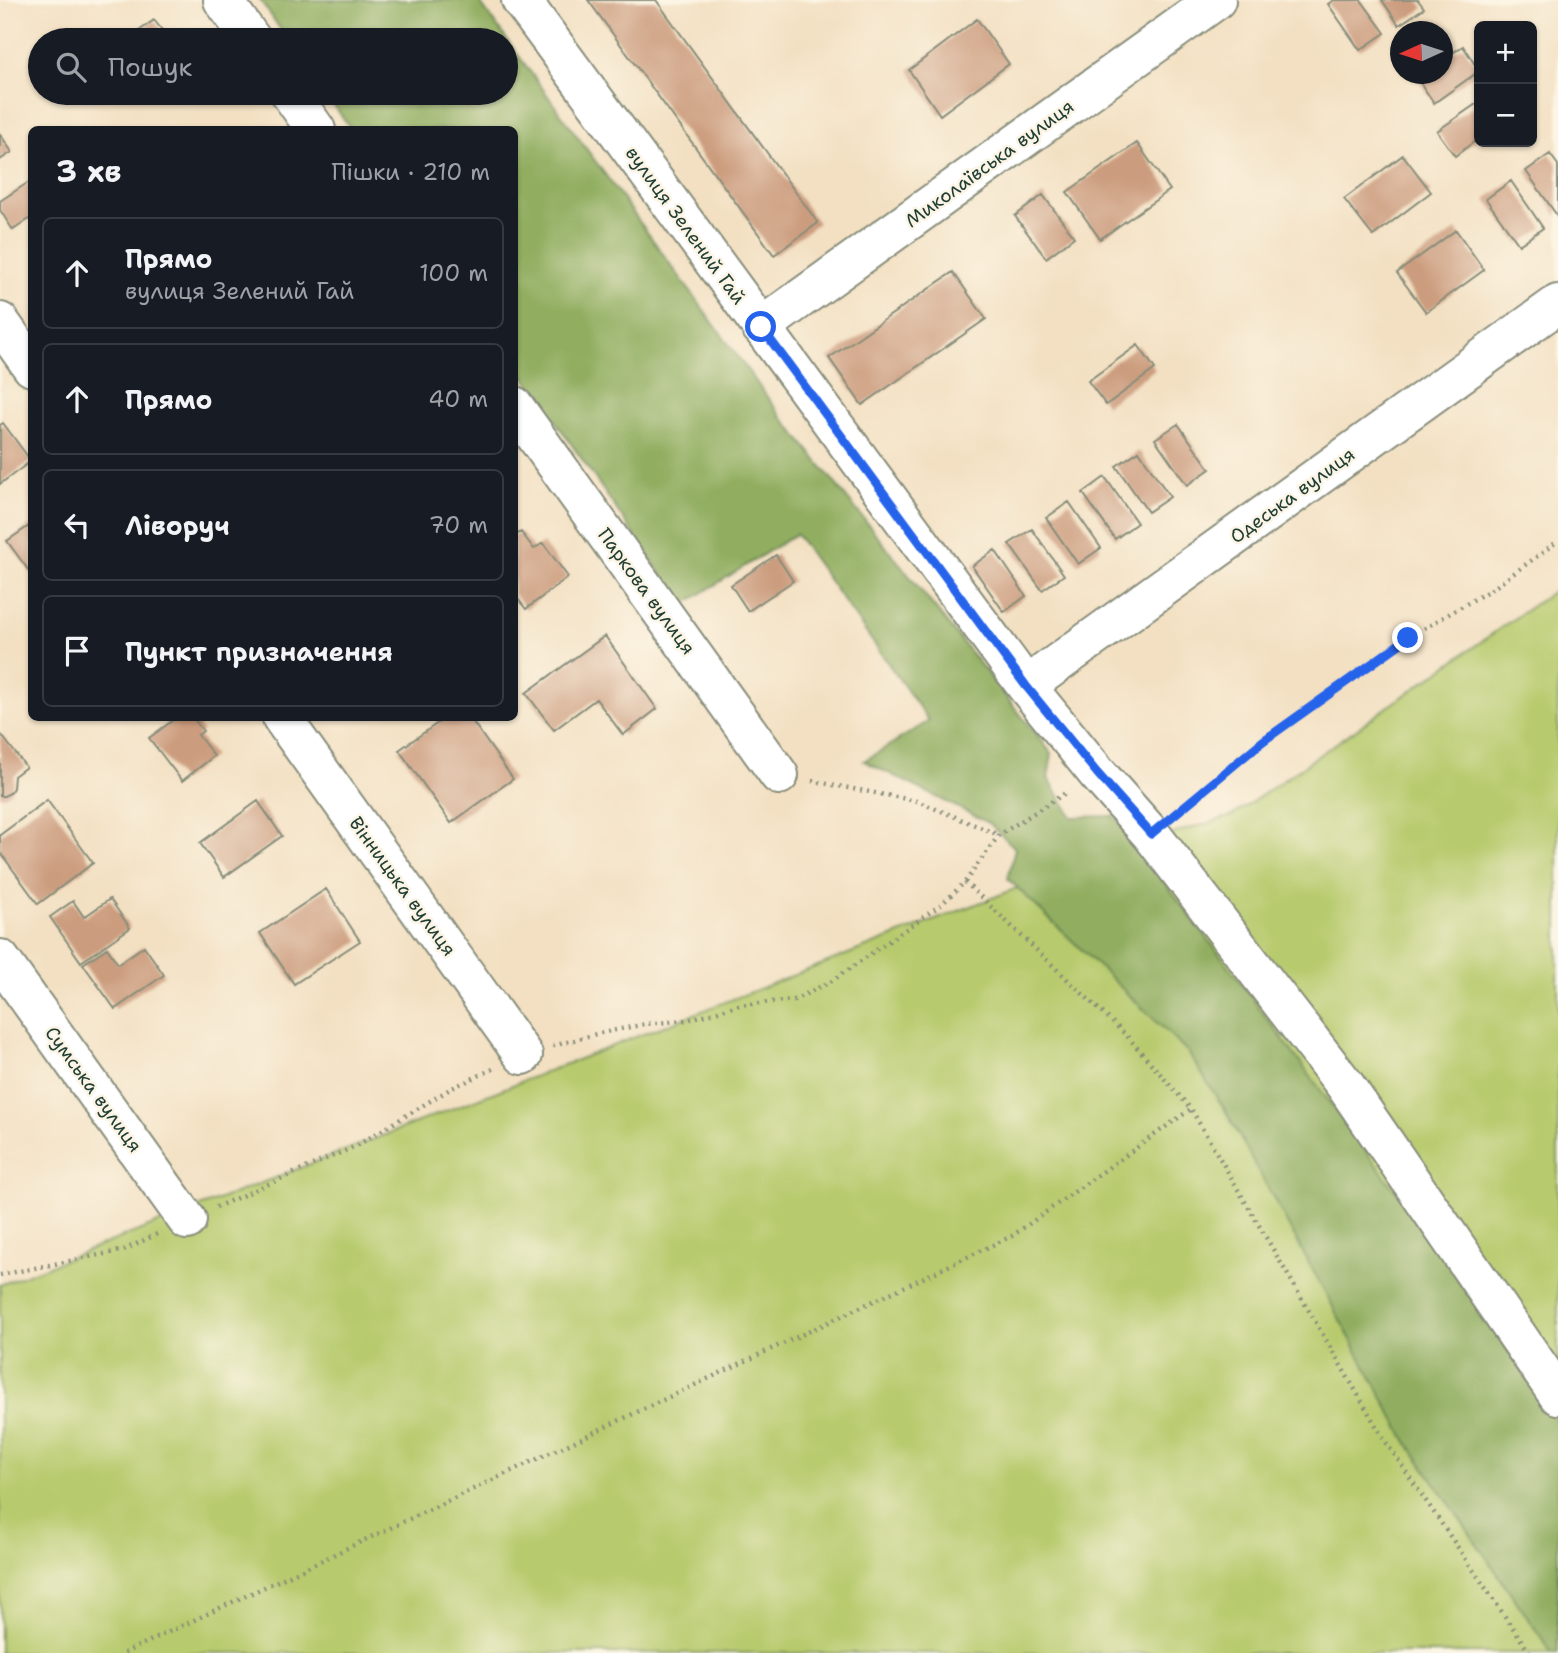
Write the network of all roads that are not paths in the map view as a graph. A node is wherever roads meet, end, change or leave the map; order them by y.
1 (223, 0) edge
2 (521, 0) edge
3 (1216, 0) edge
4 (243, 28) edge
5 (298, 105) edge
6 (313, 126) edge
7 (1558, 304) edge
8 (0, 322) edge
9 (761, 327) junction
10 (28, 361) edge
11 (518, 412) edge
12 (1026, 686) junction
13 (284, 721) edge
14 (779, 775) road end
15 (0, 959) edge
16 (523, 1055) road end
17 (187, 1220) road end
18 (1558, 1395) edge

1 - 4 street
2 - 9 street, вулиця Зелений Гай
3 - 9 street, Миколаївська вулиця
5 - 6 street
7 - 12 street, Одеська вулиця
8 - 10 street
9 - 12 street, вулиця Зелений Гай
11 - 14 street, Паркова вулиця
12 - 18 street, вулиця Зелений Гай
13 - 16 street, Вінницька вулиця
15 - 17 street, Сумська вулиця

